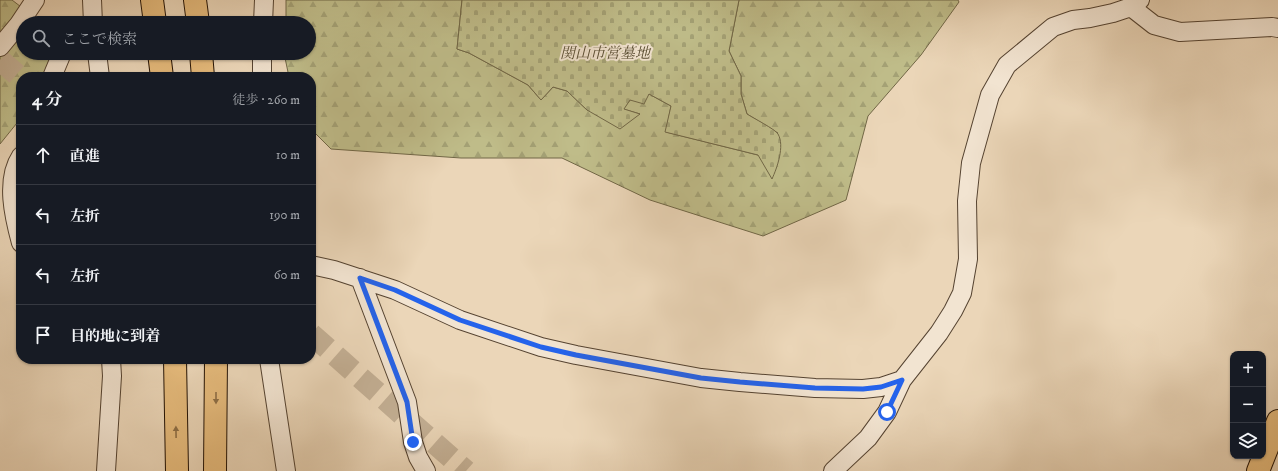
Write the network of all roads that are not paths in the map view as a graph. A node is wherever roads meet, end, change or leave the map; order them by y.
1 (35, 0) edge
2 (152, 0) edge
3 (195, 0) edge
4 (264, 0) edge
5 (1136, 3) edge
6 (24, 16) edge
7 (154, 16) edge
8 (197, 16) edge
9 (263, 16) edge
10 (16, 27) edge
11 (1278, 28) edge
12 (0, 47) edge
13 (59, 60) edge
14 (98, 60) edge
15 (160, 60) edge
16 (202, 60) edge
17 (262, 60) edge
18 (54, 72) edge
19 (99, 72) edge
20 (161, 72) edge
21 (203, 72) edge
22 (262, 72) edge
23 (16, 163) edge
24 (16, 224) edge
25 (316, 266) edge
26 (360, 278) junction
27 (111, 364) edge
28 (175, 364) edge
29 (216, 364) edge
30 (270, 364) edge
31 (902, 380) junction
32 (1278, 421) edge
33 (106, 471) edge
34 (177, 471) edge
35 (216, 471) edge
36 (286, 471) edge
37 (426, 471) edge
38 (833, 471) edge
39 (1258, 471) edge

1 - 6 street
2 - 7 main road
3 - 8 main road
4 - 9 street
5 - 11 street
5 - 31 street
10 - 12 street
13 - 18 street
14 - 19 street
15 - 20 main road
16 - 21 main road
17 - 22 street
23 - 24 street
25 - 26 street
26 - 31 street
26 - 37 street
27 - 33 street
34 -> 28 main road
29 -> 35 main road
30 - 36 street
31 - 38 street
32 - 39 main road

